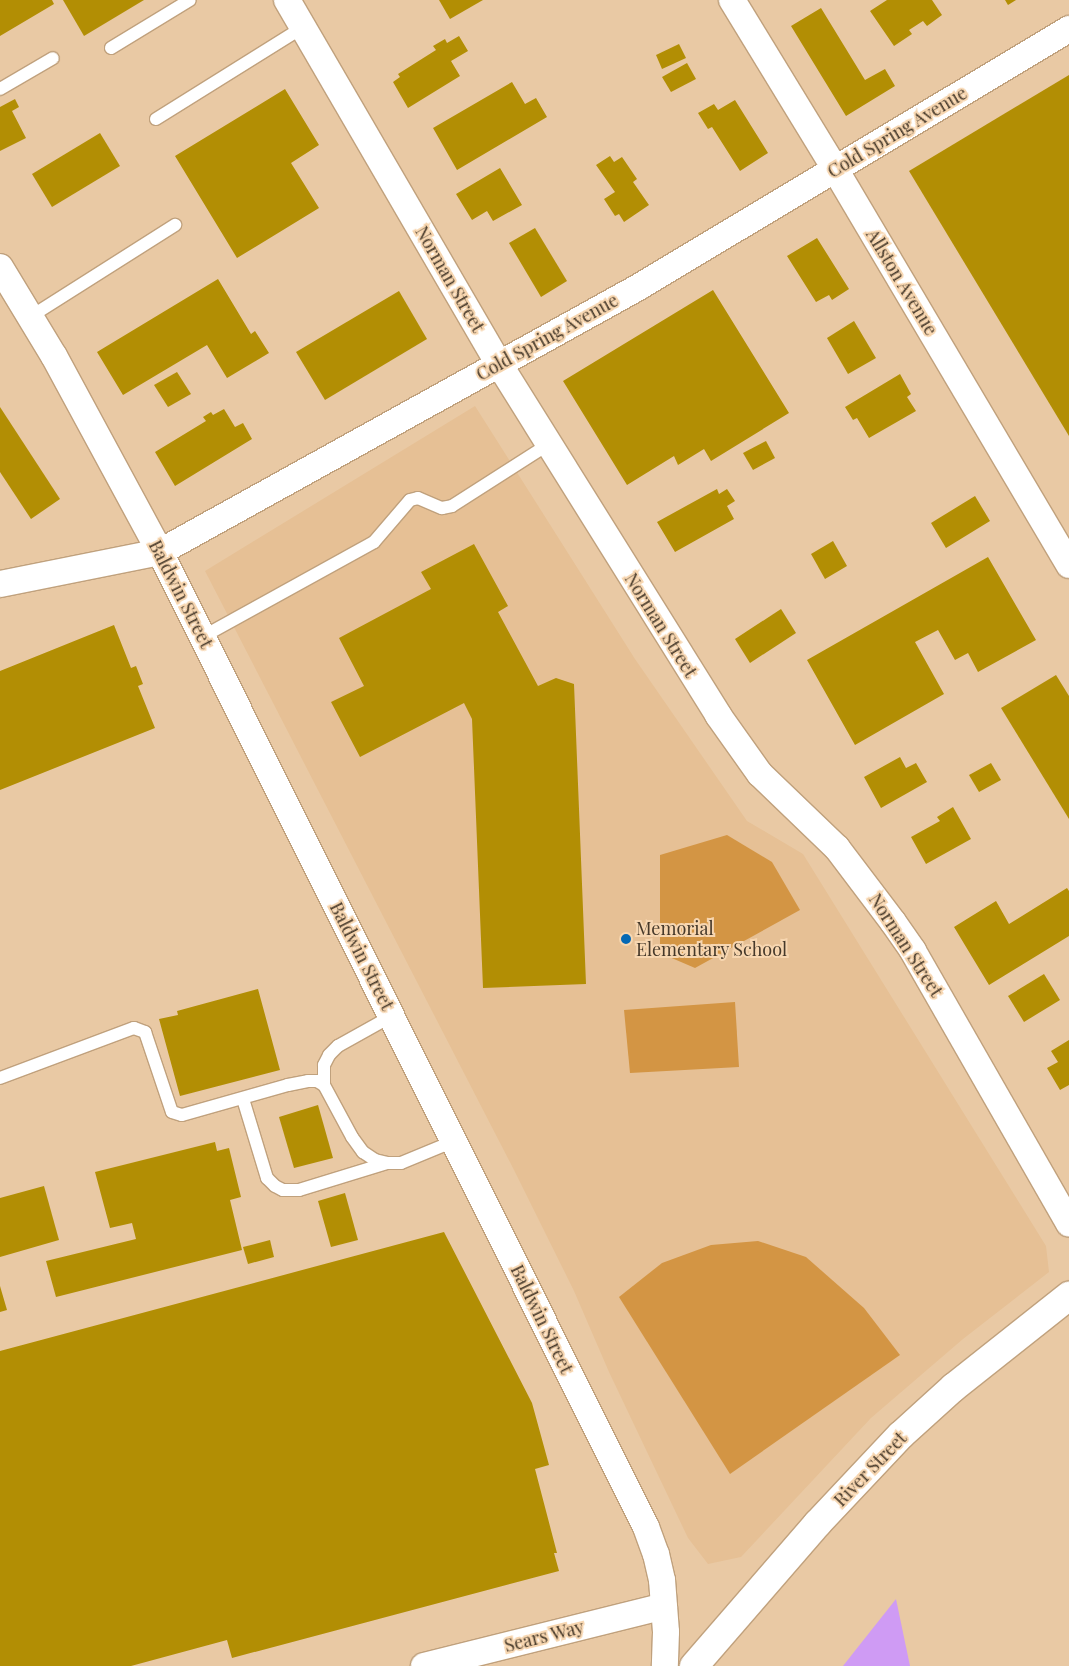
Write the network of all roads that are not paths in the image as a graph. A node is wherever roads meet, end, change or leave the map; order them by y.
1 (190, 0) edge
2 (288, 0) edge
3 (732, 0) edge
4 (303, 27) junction
5 (1069, 29) edge
6 (111, 48) dead end
7 (52, 58) dead end
8 (0, 89) edge
9 (156, 118) dead end
10 (835, 169) junction
11 (175, 225) dead end
12 (0, 267) edge
13 (30, 317) junction
14 (499, 364) junction
15 (549, 444) junction
16 (160, 552) junction
17 (1069, 565) edge
18 (0, 584) edge
19 (202, 637) junction
20 (392, 1016) junction
21 (0, 1078) edge
22 (324, 1085) junction
23 (243, 1099) junction
24 (454, 1141) junction
25 (388, 1163) junction
26 (1069, 1223) edge
27 (1069, 1296) edge
28 (664, 1606) junction
29 (457, 1662) edge
30 (424, 1666) edge
31 (665, 1666) edge
32 (694, 1666) edge

1 - 6 lane
2 - 4 street, Norman Street
3 - 10 street, Allston Avenue
4 - 9 lane
4 - 14 street, Norman Street
5 - 10 street, Cold Spring Avenue
7 - 8 lane
10 - 14 street, Cold Spring Avenue
10 - 17 street, Allston Avenue
11 - 13 lane
12 - 13 street, Baldwin Street
13 - 16 street, Baldwin Street
14 - 15 street, Norman Street
14 - 16 street, Cold Spring Avenue
15 - 19 lane
15 - 26 street, Norman Street
16 - 18 street, Cold Spring Avenue
16 - 19 street, Baldwin Street
19 - 20 street, Baldwin Street
20 - 22 lane
20 - 24 street, Baldwin Street
21 - 23 lane
22 - 23 lane
22 - 25 lane
23 - 25 lane
24 - 25 lane
24 - 28 street, Baldwin Street
27 - 32 main road, River Street
28 - 29 street, Sears Way
28 - 31 street, Baldwin Street
29 - 30 street, Sears Way

